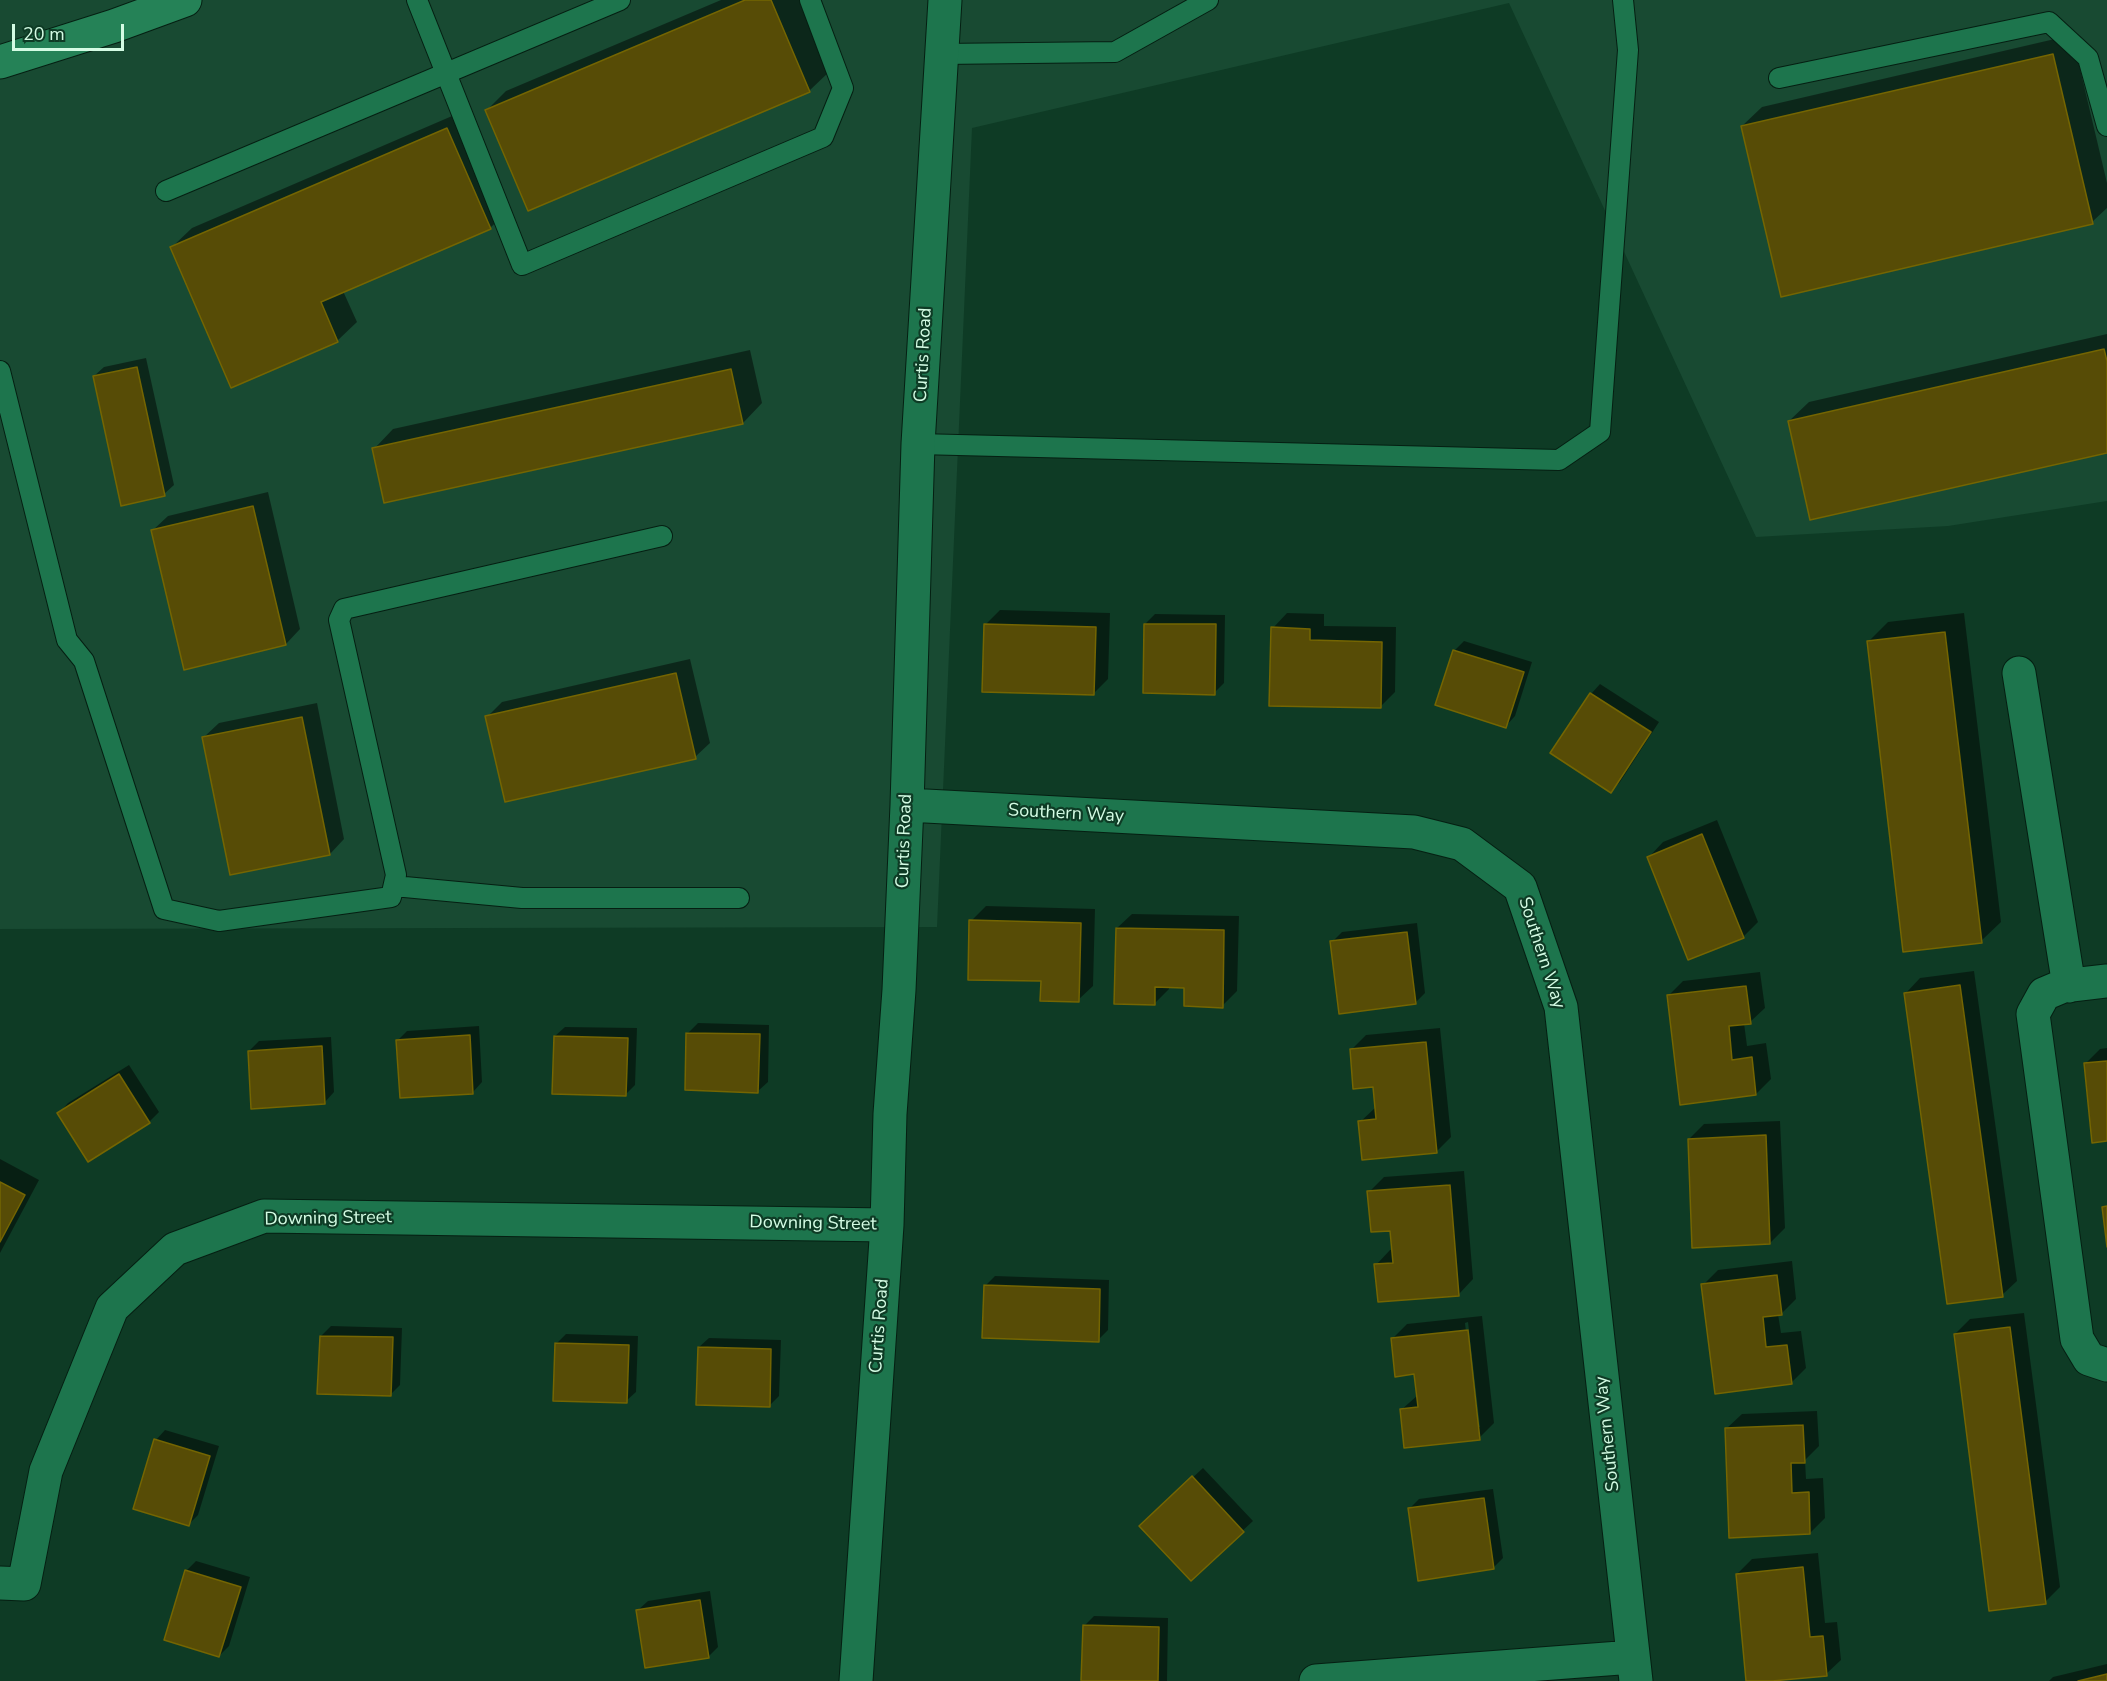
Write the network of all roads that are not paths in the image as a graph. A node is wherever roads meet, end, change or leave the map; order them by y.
1 (185, 0) edge
2 (417, 0) edge
3 (620, 0) edge
4 (810, 0) edge
5 (945, 0) edge
6 (1208, 0) edge
7 (1623, 0) edge
8 (941, 54) junction
9 (0, 62) edge
10 (447, 74) junction
11 (1779, 78) dead end
12 (2107, 126) edge
13 (166, 191) dead end
14 (0, 371) edge
15 (918, 444) junction
16 (662, 536) dead end
17 (2019, 673) dead end
18 (907, 805) junction
19 (394, 886) junction
20 (739, 898) dead end
21 (2107, 981) edge
22 (2069, 986) junction
23 (887, 1225) junction
24 (2107, 1365) edge
25 (0, 1583) edge
26 (1634, 1669) edge
27 (856, 1681) edge
28 (1316, 1681) edge

1 - 9 street
2 - 10 lane
3 - 10 lane
4 - 10 lane
5 - 8 street, Curtis Road
6 - 8 lane
7 - 15 lane
8 - 15 street, Curtis Road
10 - 13 lane
11 - 12 lane
14 - 19 lane
15 - 18 street, Curtis Road
16 - 19 lane
17 - 22 street
18 - 23 street, Curtis Road
18 - 26 street, Southern Way
19 - 20 lane
21 - 22 street
22 - 24 street
23 - 25 street, Downing Street
23 - 27 street, Curtis Road
26 - 28 street

